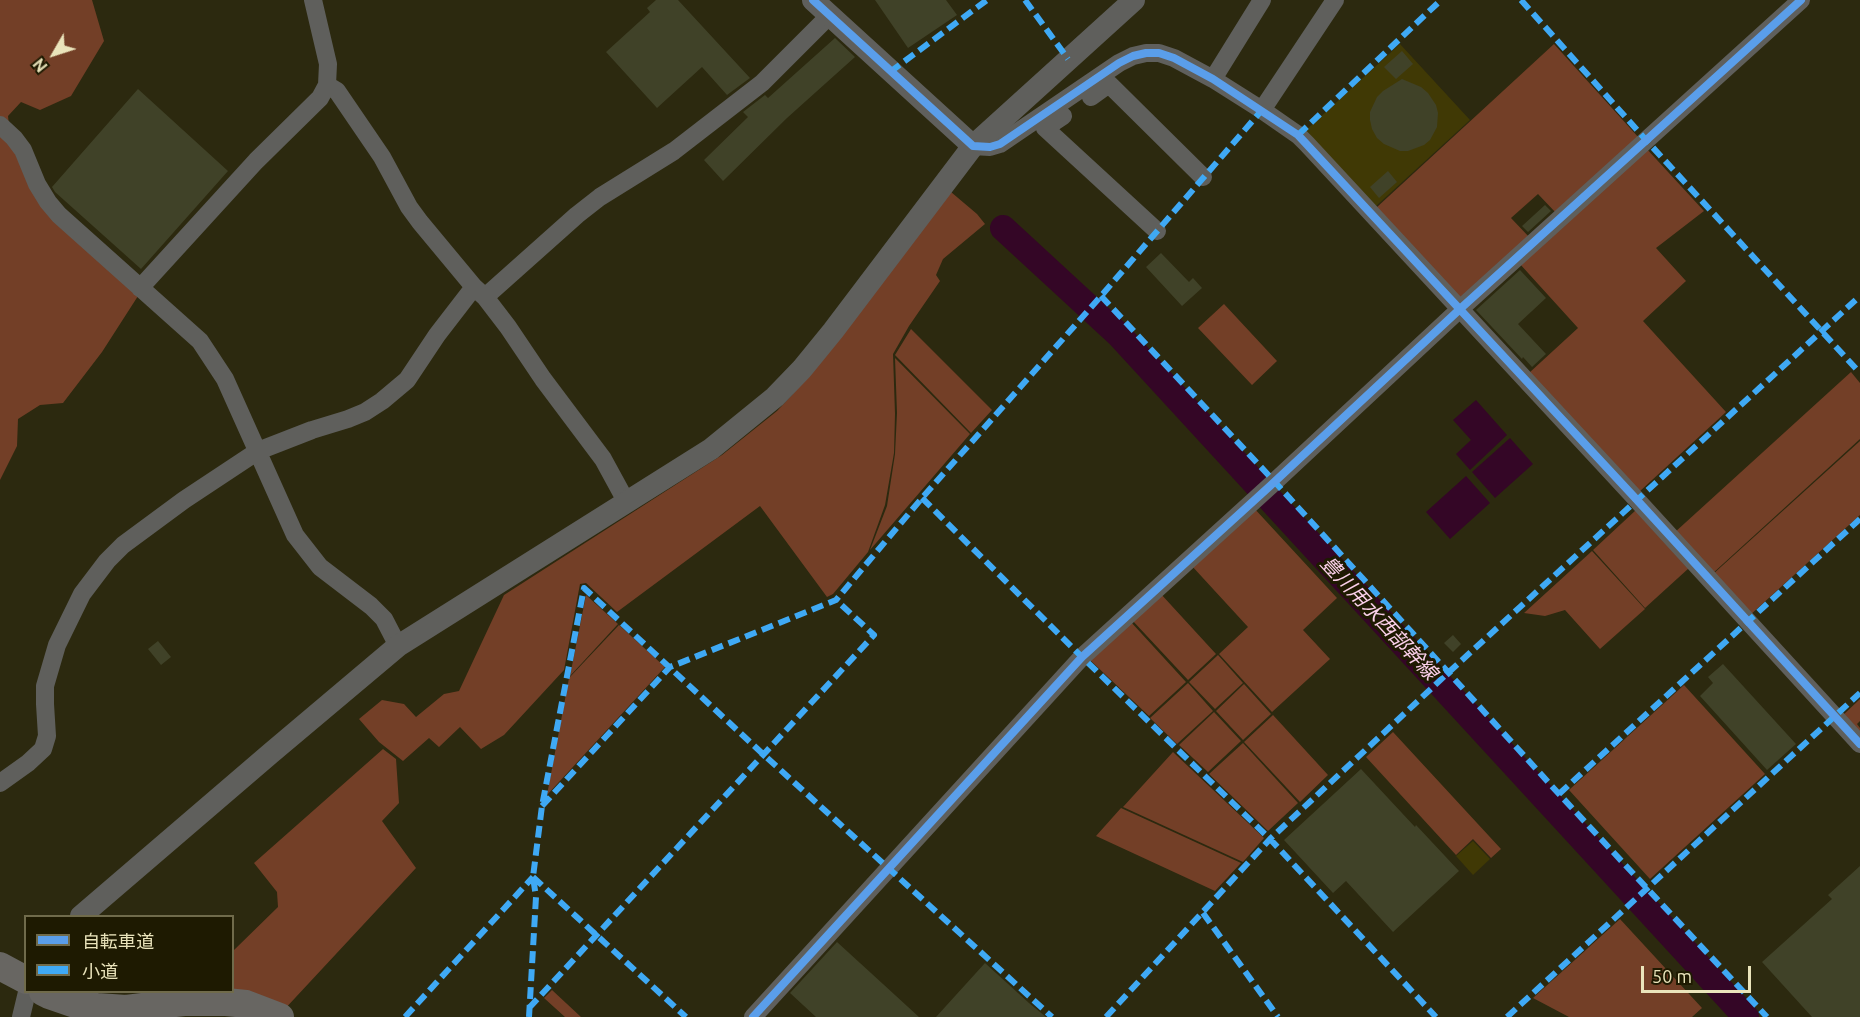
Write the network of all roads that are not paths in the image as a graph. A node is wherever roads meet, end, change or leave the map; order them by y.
1 (313, 0) edge
2 (813, 0) edge
3 (1134, 0) edge
4 (1262, 0) edge
5 (1335, 0) edge
6 (1801, 0) edge
7 (830, 16) junction
8 (1213, 79) junction
9 (327, 86) junction
10 (1262, 110) junction
11 (1, 126) edge
12 (973, 146) junction
13 (1203, 177) dead end
14 (1157, 231) dead end
15 (140, 288) junction
16 (479, 292) junction
17 (1460, 309) junction
18 (258, 451) junction
19 (627, 503) junction
20 (398, 646) junction
21 (1860, 744) edge
22 (0, 783) edge
23 (82, 915) edge
24 (0, 966) edge
25 (24, 979) edge
26 (27, 993) edge
27 (45, 993) edge
28 (21, 1017) edge
29 (280, 1017) edge
30 (753, 1017) edge

1 - 9 street
2 - 7 street
3 - 12 street
4 - 8 street
5 - 10 street
6 - 17 street
7 - 12 street
7 - 16 street
8 - 10 street
8 - 12 street
9 - 15 street
9 - 16 street
10 - 17 street
11 - 15 street
12 - 19 street
13 - 14 street
15 - 18 street
16 - 18 street
16 - 19 street
17 - 21 street
17 - 30 street
18 - 20 street
18 - 22 street
19 - 20 street
20 - 23 street
24 - 25 main road
26 - 28 street
27 - 29 main road

